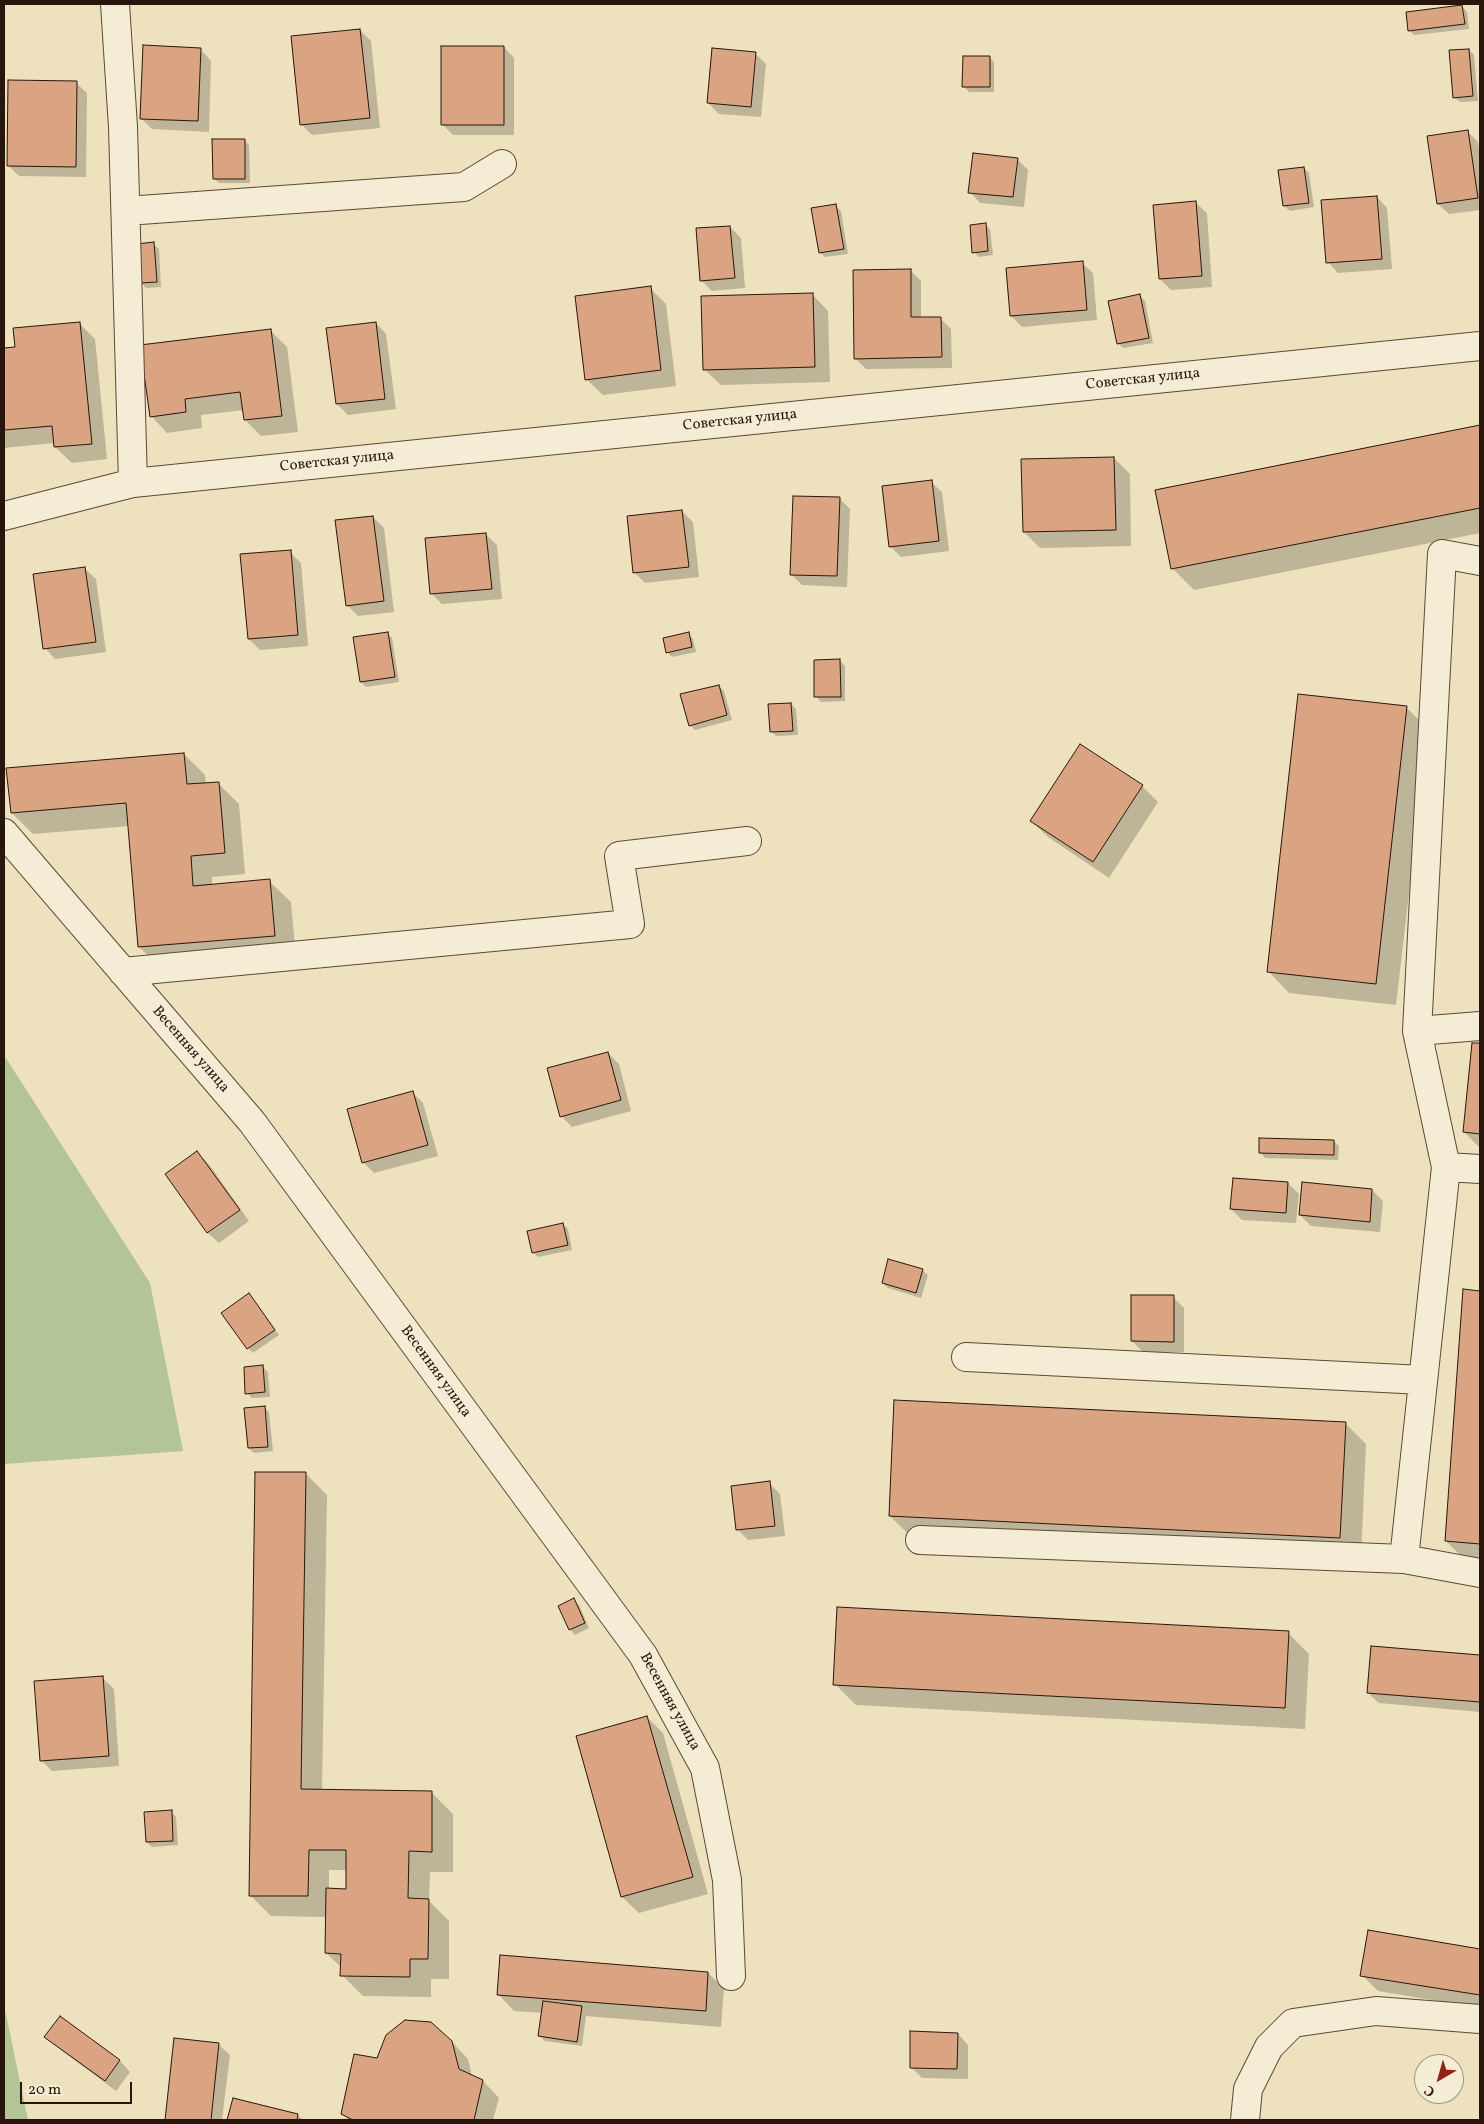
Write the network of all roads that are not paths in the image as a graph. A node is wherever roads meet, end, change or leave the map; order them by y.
1 (115, 4) edge
2 (502, 164) dead end
3 (126, 211) junction
4 (1480, 346) edge
5 (133, 483) junction
6 (4, 516) edge
7 (1480, 561) edge
8 (4, 833) edge
9 (747, 841) dead end
10 (123, 972) junction
11 (1480, 1026) edge
12 (1418, 1031) junction
13 (1446, 1167) junction
14 (1480, 1169) edge
15 (966, 1356) dead end
16 (1423, 1380) junction
17 (920, 1540) dead end
18 (1404, 1559) junction
19 (1480, 1573) edge
20 (731, 1976) dead end
21 (1480, 2019) edge
22 (1245, 2120) edge

1 - 3 street
2 - 3 street
3 - 5 street
4 - 5 street, Советская улица
5 - 6 street, Советская улица
7 - 12 street
8 - 10 street, Весенняя улица
9 - 10 street
10 - 20 street, Весенняя улица
11 - 12 street
12 - 13 street
13 - 14 street
13 - 16 street
15 - 16 street
16 - 18 street
17 - 18 street
18 - 19 street
21 - 22 street

